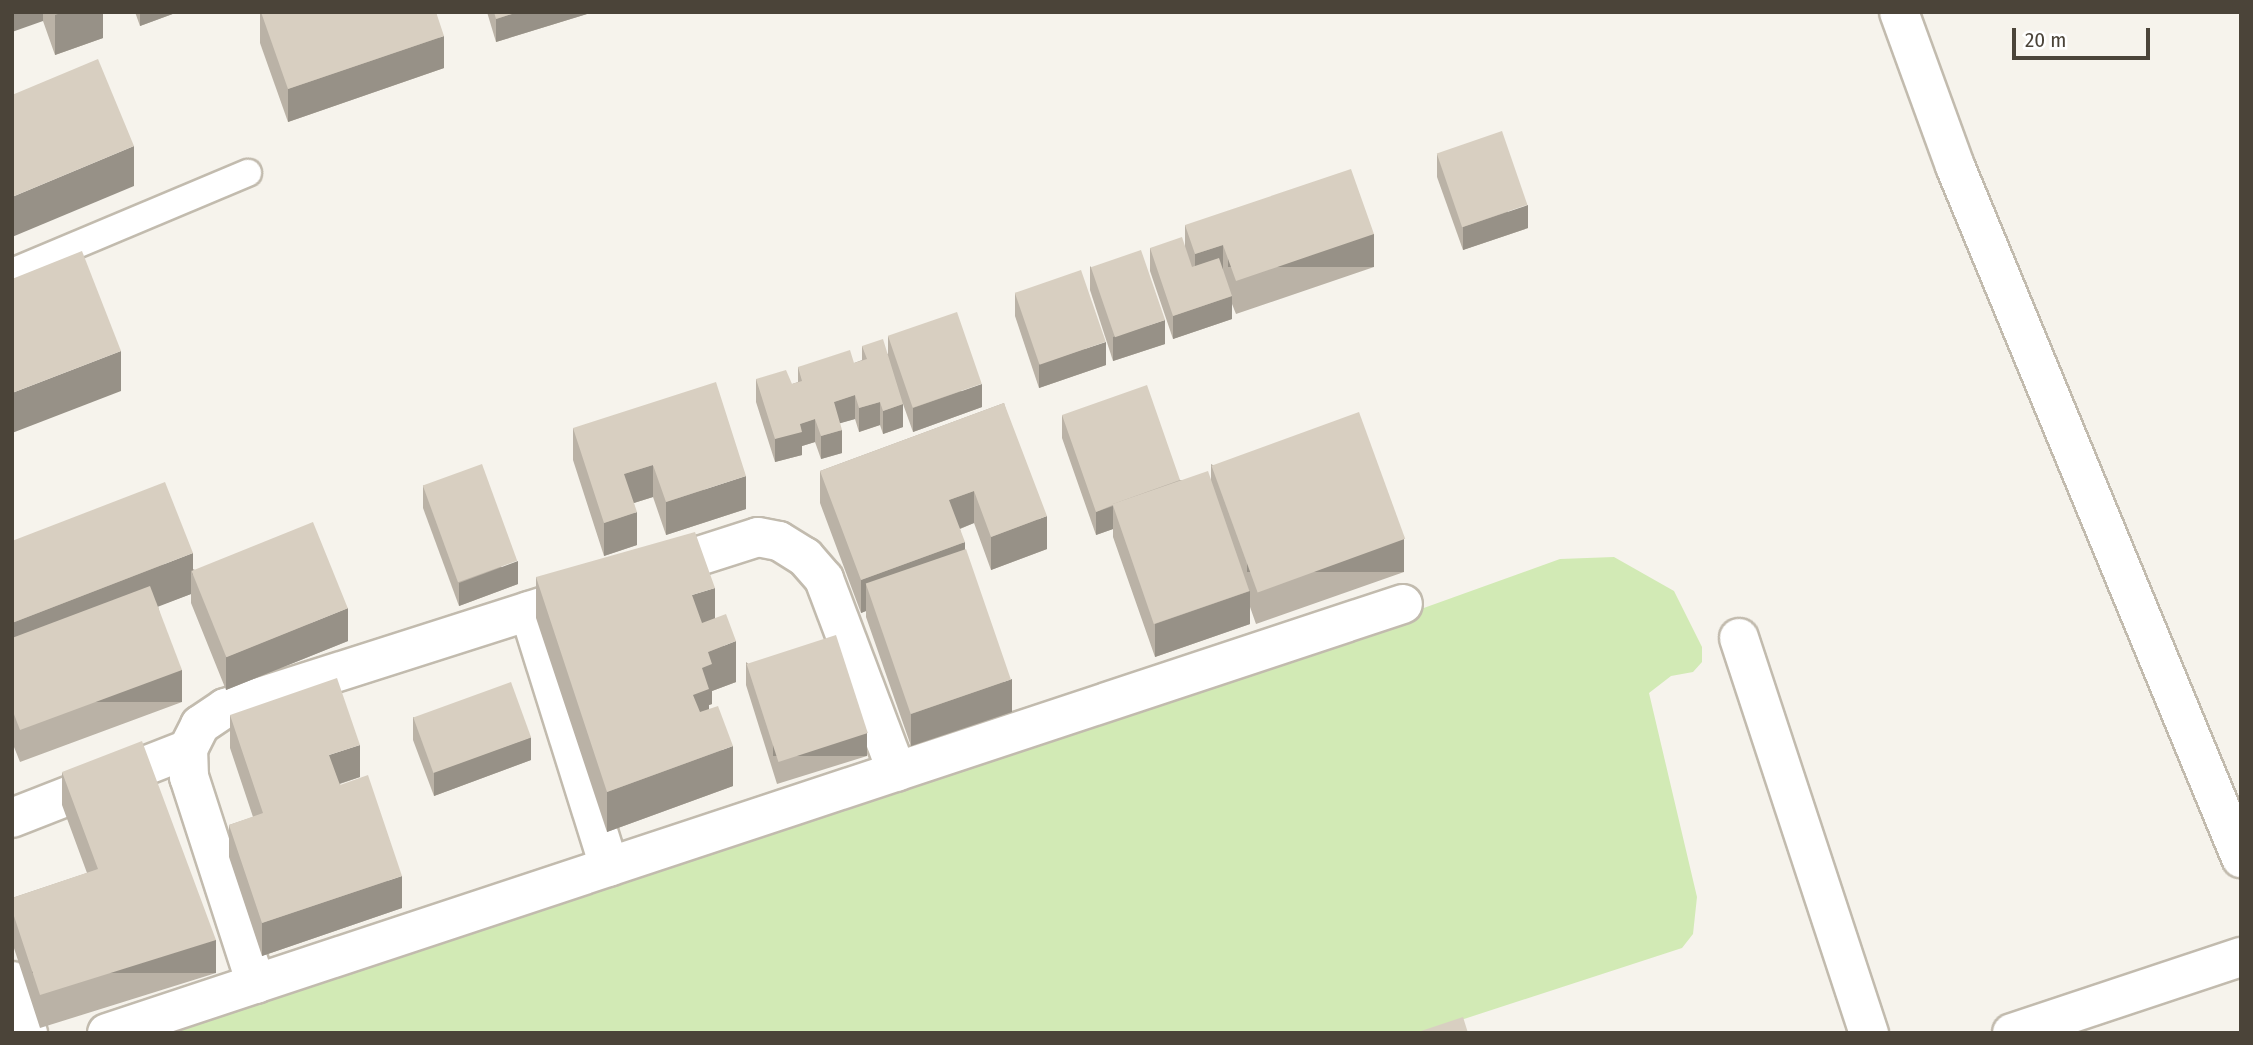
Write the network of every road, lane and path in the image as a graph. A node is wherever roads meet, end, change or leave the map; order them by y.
1 (1899, 12) edge
2 (248, 173) dead end
3 (12, 272) edge
4 (1403, 604) dead end
5 (529, 611) junction
6 (1739, 638) dead end
7 (187, 749) junction
8 (897, 772) junction
9 (12, 818) edge
10 (2241, 858) edge
11 (609, 867) junction
12 (2241, 957) edge
13 (12, 981) edge
14 (256, 984) junction
15 (28, 1033) edge
16 (107, 1033) edge
17 (1869, 1033) edge
18 (2012, 1033) edge

1 - 10 street
2 - 3 lane
4 - 8 street
5 - 7 street
5 - 8 street
5 - 11 street
6 - 17 street
7 - 9 street
7 - 14 street
8 - 11 street
11 - 14 street
12 - 18 street
13 - 15 street
14 - 16 street

